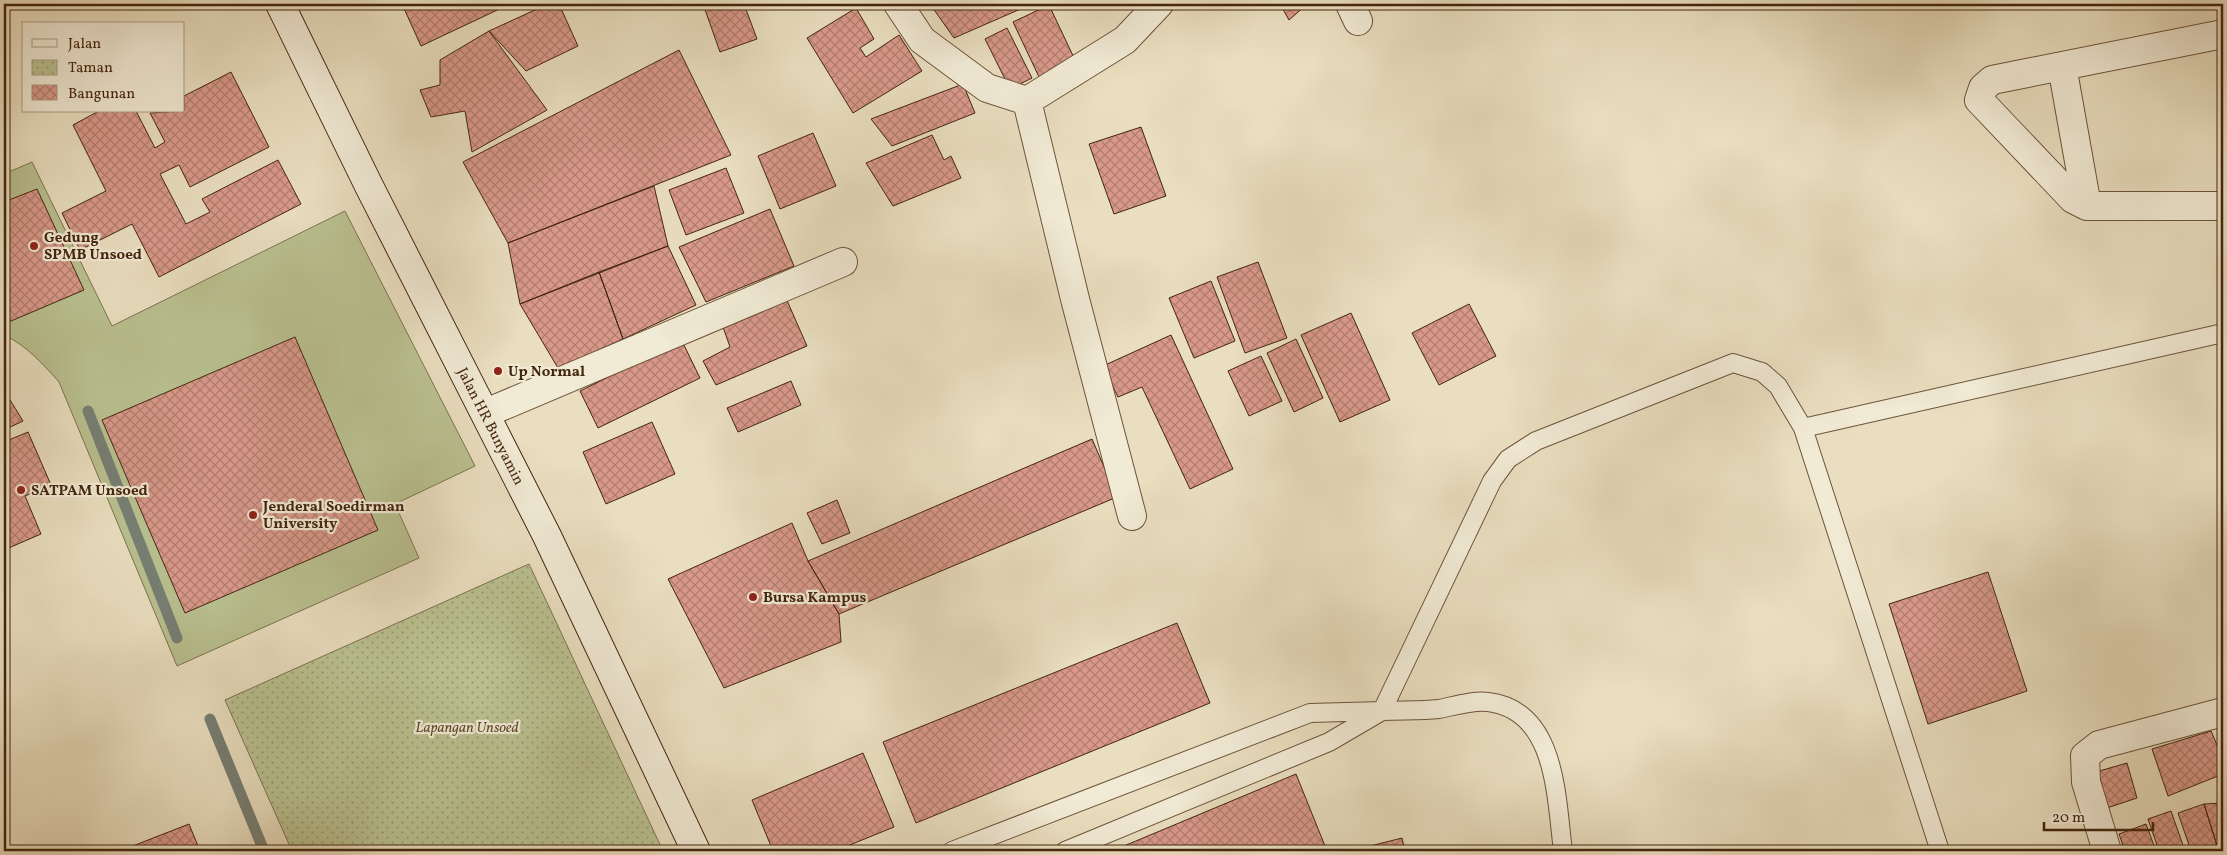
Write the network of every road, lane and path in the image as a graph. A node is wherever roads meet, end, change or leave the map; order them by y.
1 (280, 4) edge
2 (898, 4) edge
3 (1159, 4) edge
4 (2223, 34) edge
5 (2062, 66) junction
6 (1027, 102) junction
7 (2087, 206) junction
8 (2223, 206) edge
9 (843, 262) dead end
10 (2223, 333) edge
11 (486, 413) junction
12 (1803, 428) junction
13 (1132, 516) dead end
14 (1382, 711) junction
15 (2223, 712) edge
16 (696, 851) edge
17 (952, 851) edge
18 (1066, 851) edge
19 (1563, 851) edge
20 (1940, 851) edge
21 (2107, 851) edge

1 - 11 street, Jalan HR Bunyamin
2 - 6 street
3 - 6 street
4 - 5 street
5 - 7 street
5 - 7 street
6 - 13 street
7 - 8 street
9 - 11 street
10 - 12 lane
11 - 16 street, Jalan HR Bunyamin
12 - 14 lane
12 - 20 lane
14 - 17 lane
14 - 18 lane
14 - 19 lane
15 - 21 street

